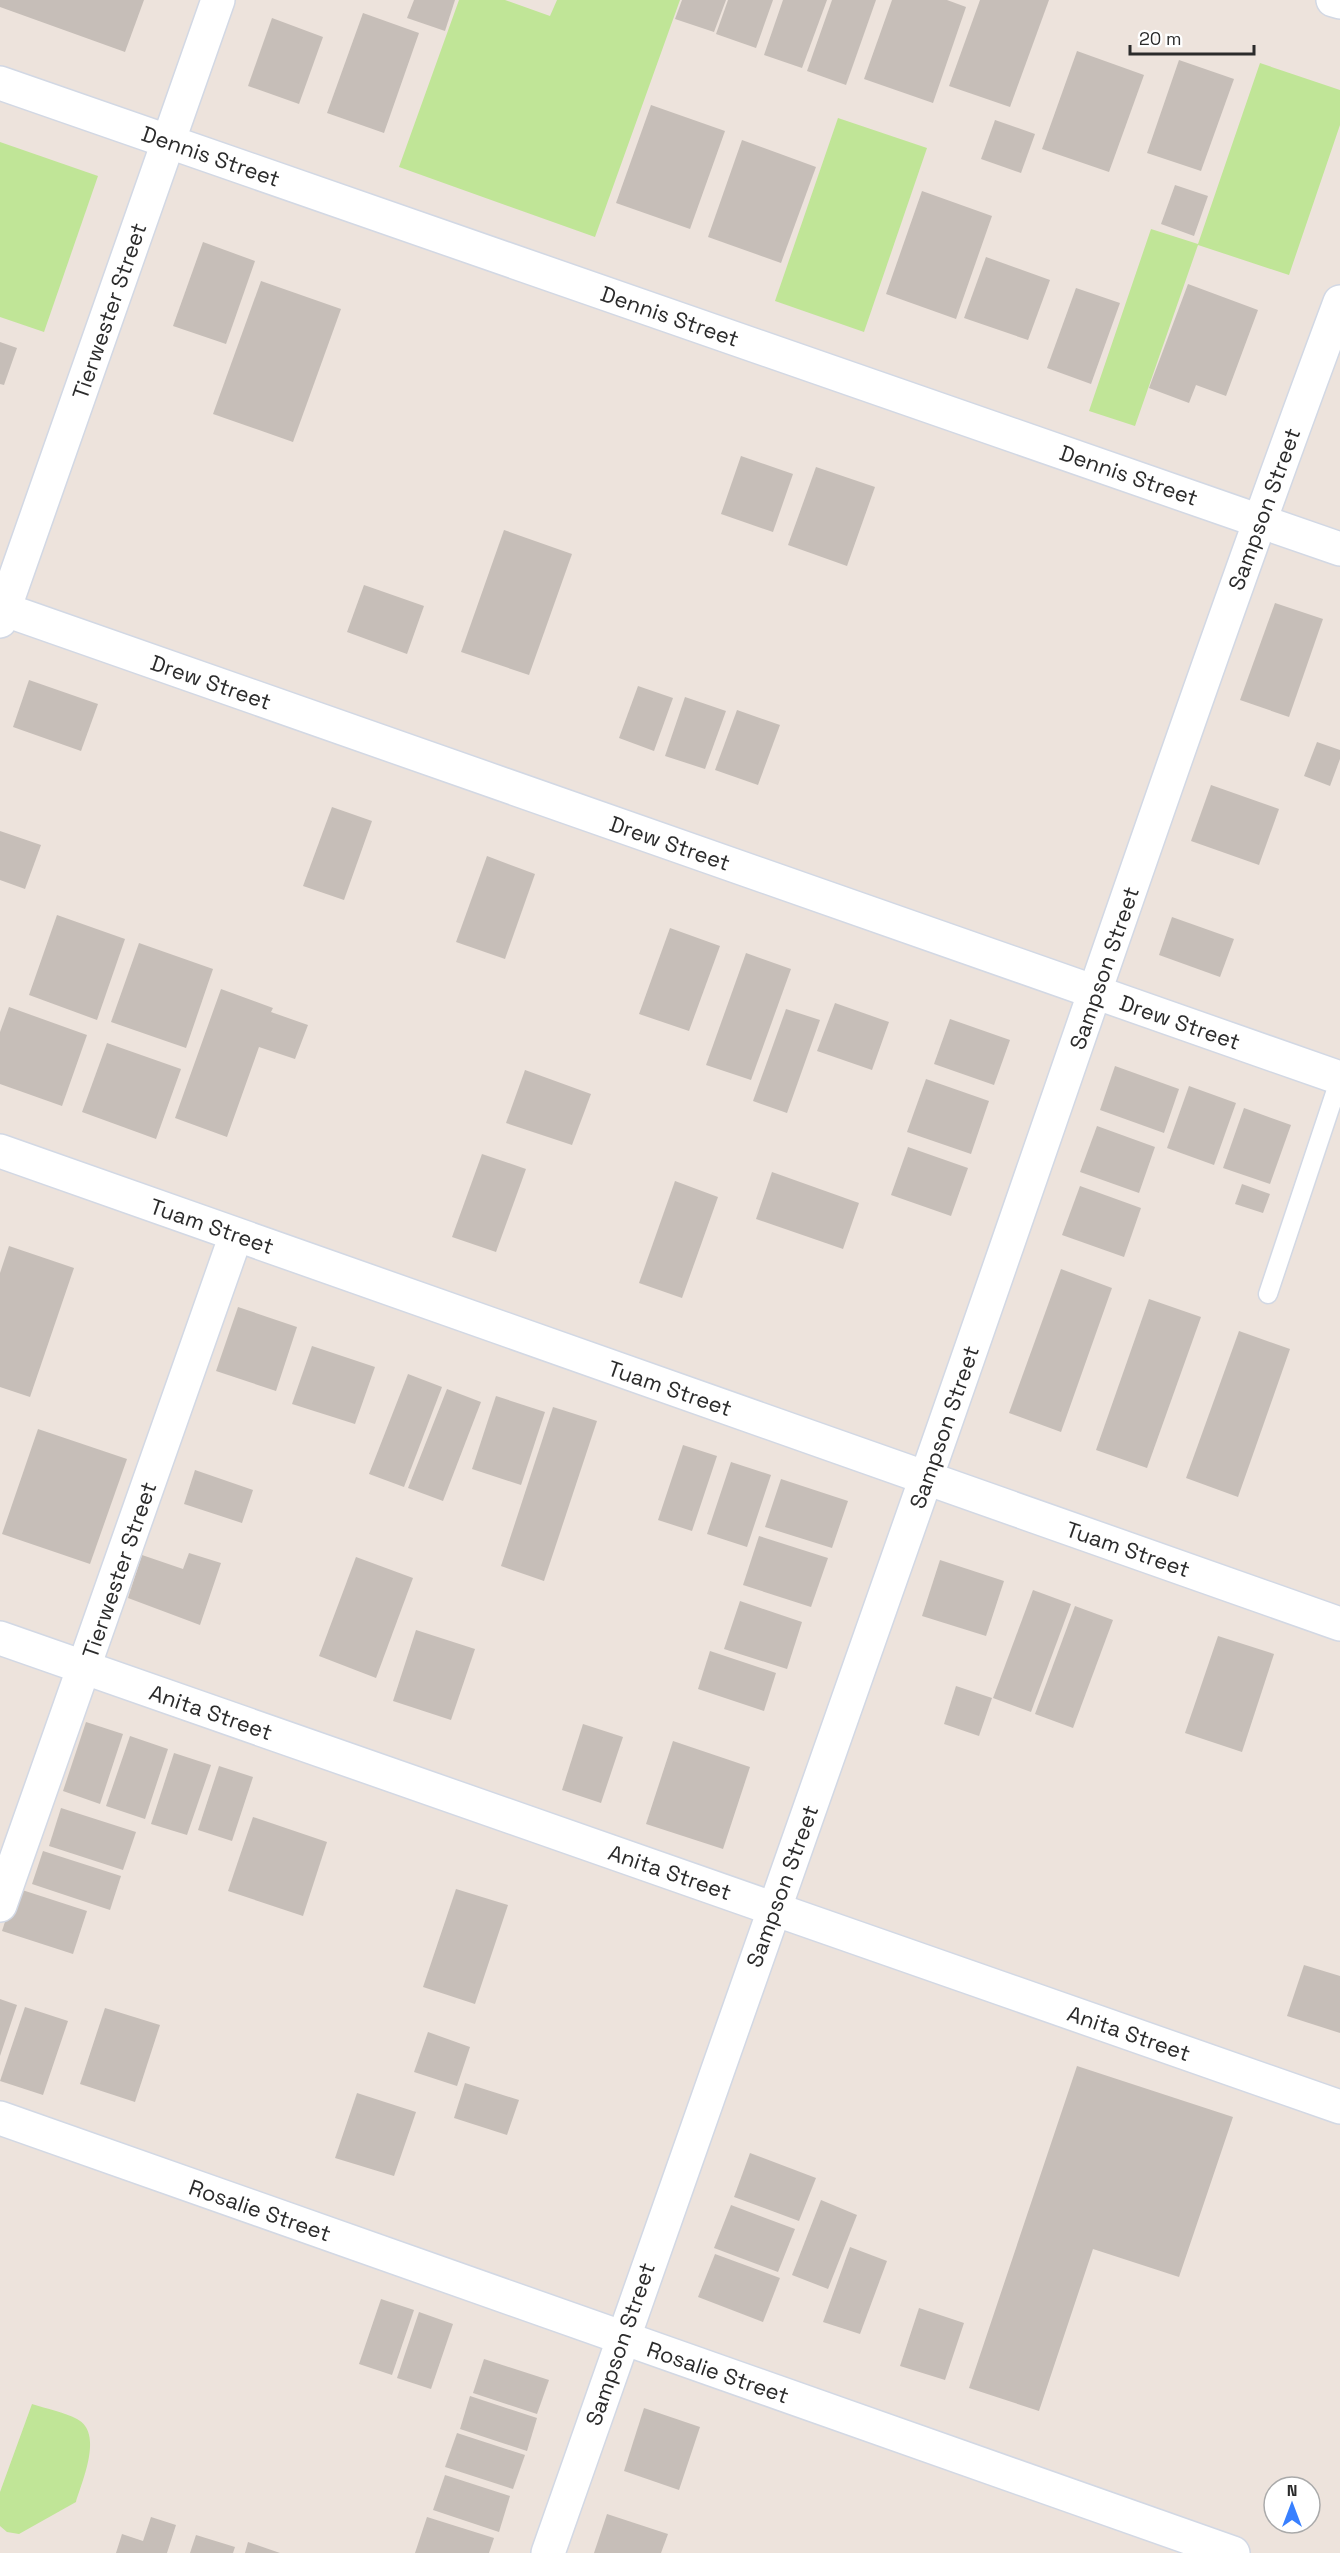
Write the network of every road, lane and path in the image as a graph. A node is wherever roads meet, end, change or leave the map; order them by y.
1 (218, 0) edge
2 (1333, 0) edge
3 (1340, 3) edge
4 (0, 83) edge
5 (168, 142) junction
6 (1340, 302) edge
7 (1259, 520) junction
8 (1340, 549) edge
9 (1, 613) edge
10 (1096, 993) junction
11 (1340, 1078) edge
12 (0, 1151) edge
13 (236, 1235) junction
14 (1268, 1294) dead end
15 (927, 1478) junction
16 (1340, 1624) edge
17 (0, 1638) edge
18 (85, 1667) junction
19 (0, 1905) edge
20 (774, 1909) junction
21 (1340, 2107) edge
22 (0, 2118) edge
23 (622, 2338) junction
24 (548, 2553) edge
25 (1233, 2553) edge

1 - 5 street, Tierwester Street
2 - 3 street
4 - 5 street, Dennis Street
5 - 7 street, Dennis Street
5 - 9 street, Tierwester Street
6 - 7 street, Sampson Street
7 - 8 street, Dennis Street
7 - 10 street, Sampson Street
9 - 10 street, Drew Street
10 - 11 street, Drew Street
10 - 15 street, Sampson Street
11 - 14 lane
12 - 13 street, Tuam Street
13 - 15 street, Tuam Street
13 - 18 street, Tierwester Street
15 - 16 street, Tuam Street
15 - 20 street, Sampson Street
17 - 18 street, Anita Street
18 - 19 street, Tierwester Street
18 - 20 street, Anita Street
20 - 21 street, Anita Street
20 - 23 street, Sampson Street
22 - 23 street, Rosalie Street
23 - 24 street, Sampson Street
23 - 25 street, Rosalie Street

